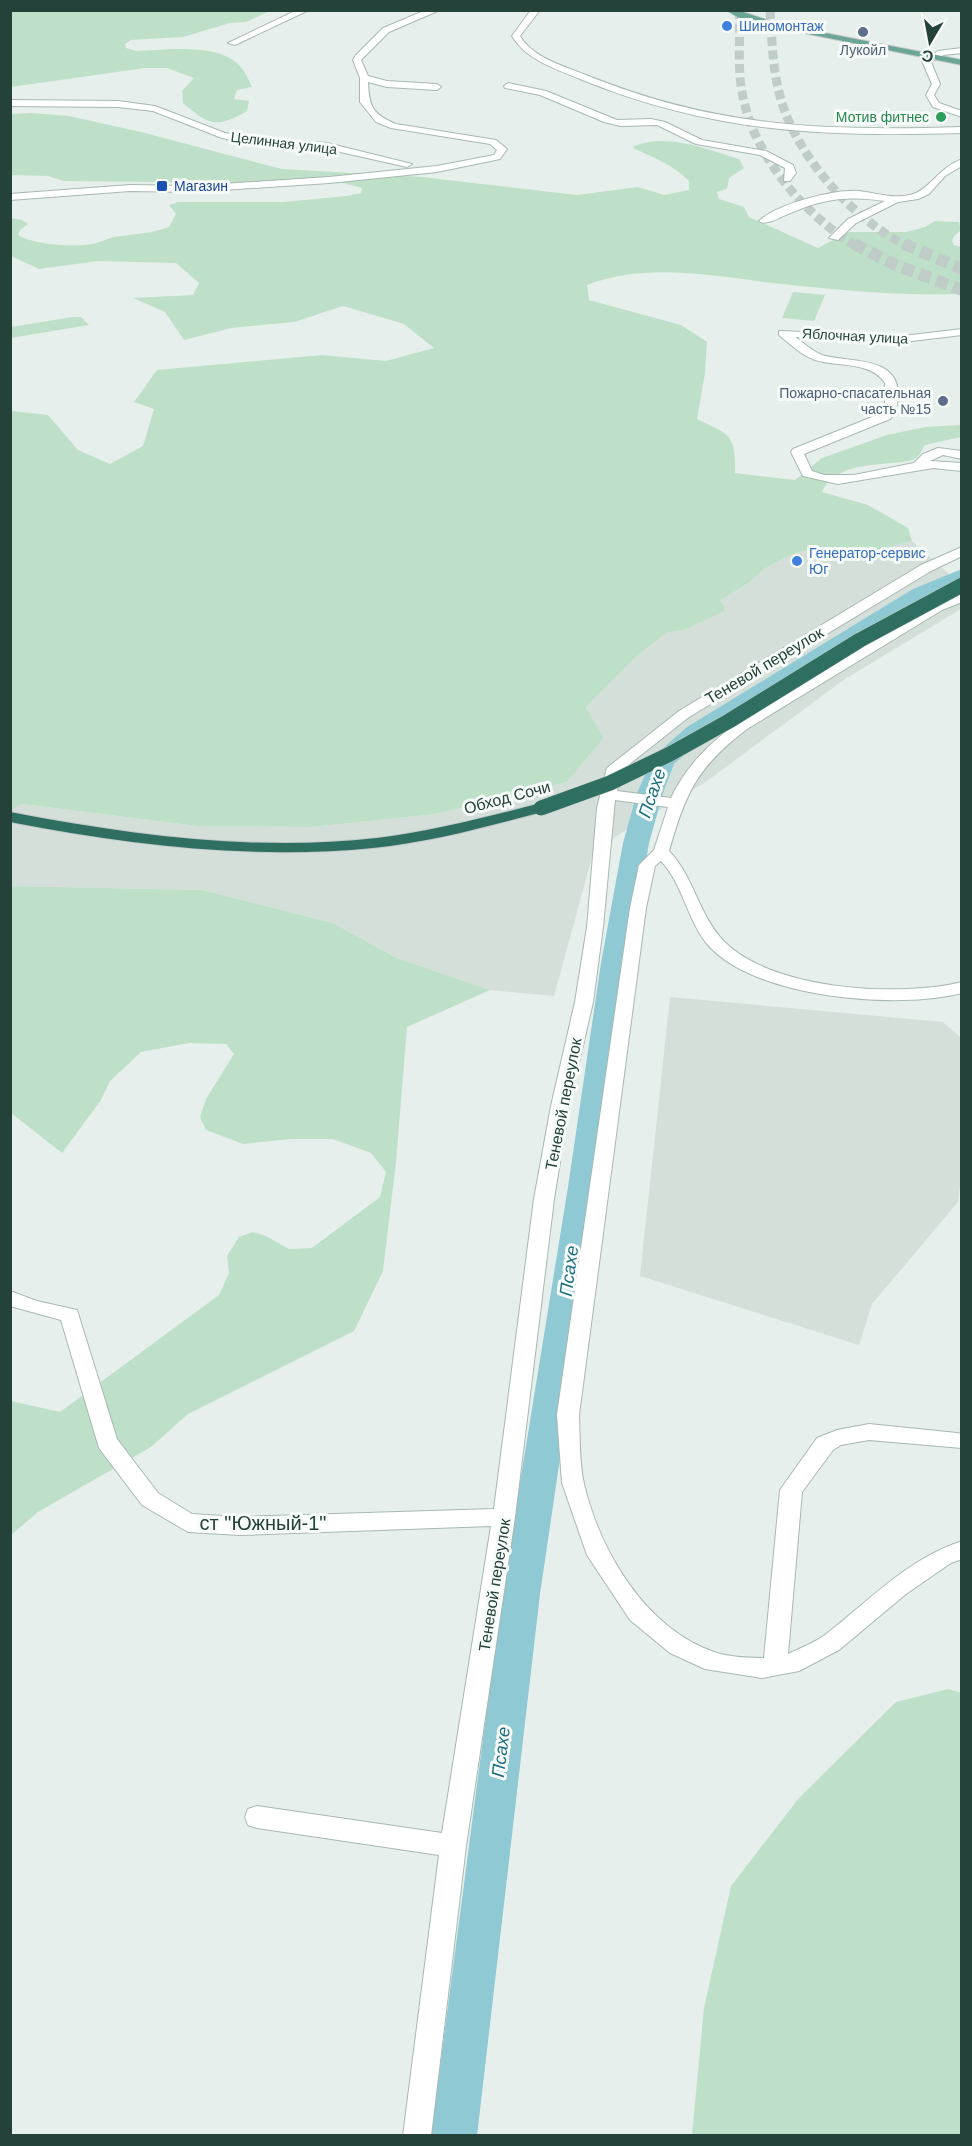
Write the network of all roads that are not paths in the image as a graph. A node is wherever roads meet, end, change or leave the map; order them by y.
1 (305, 10) edge
2 (436, 10) edge
3 (536, 10) edge
4 (730, 10) edge
5 (407, 15) edge
6 (232, 43) dead end
7 (962, 50) edge
8 (932, 56) junction
9 (962, 63) edge
10 (364, 78) junction
11 (508, 86) dead end
12 (437, 87) dead end
13 (10, 103) edge
14 (962, 114) edge
15 (659, 122) junction
16 (758, 125) junction
17 (962, 130) edge
18 (962, 162) edge
19 (454, 166) junction
20 (787, 179) dead end
21 (10, 197) edge
22 (895, 200) junction
23 (764, 221) dead end
24 (834, 238) dead end
25 (962, 332) edge
26 (962, 455) edge
27 (918, 466) junction
28 (962, 467) edge
29 (962, 551) edge
30 (962, 585) edge
31 (962, 597) edge
32 (608, 795) junction
33 (675, 803) junction
34 (10, 817) edge
35 (661, 852) junction
36 (962, 987) edge
37 (10, 1298) edge
38 (957, 1441) dead end
39 (504, 1517) junction
40 (962, 1550) edge
41 (775, 1666) junction
42 (257, 1817) dead end
43 (453, 1846) junction
44 (417, 2136) edge

1 - 6 street
2 - 5 street, Целинная улица
3 - 16 street
4 - 8 main road
5 - 10 street, Целинная улица
7 - 8 street
8 - 9 main road
8 - 14 street
10 - 12 street
10 - 19 street, Целинная улица
11 - 15 street
13 - 19 street, Целинная улица
15 - 16 street
15 - 20 street
16 - 17 street
18 - 22 street
19 - 21 street, Целинная улица
22 - 23 street
22 - 24 street
25 - 27 street, Яблочная улица
26 - 27 street
27 - 28 street
29 - 32 street, Теневой переулок
30 - 34 highway, Обход Сочи, bridge
31 - 33 street
32 - 33 street
32 - 39 street, Теневой переулок
33 - 35 street
35 - 36 street
35 - 41 street
37 - 39 street, ст "Южный-1"
38 - 41 street
39 - 43 street, Теневой переулок
40 - 41 street
42 - 43 street
43 - 44 street, Теневой переулок

